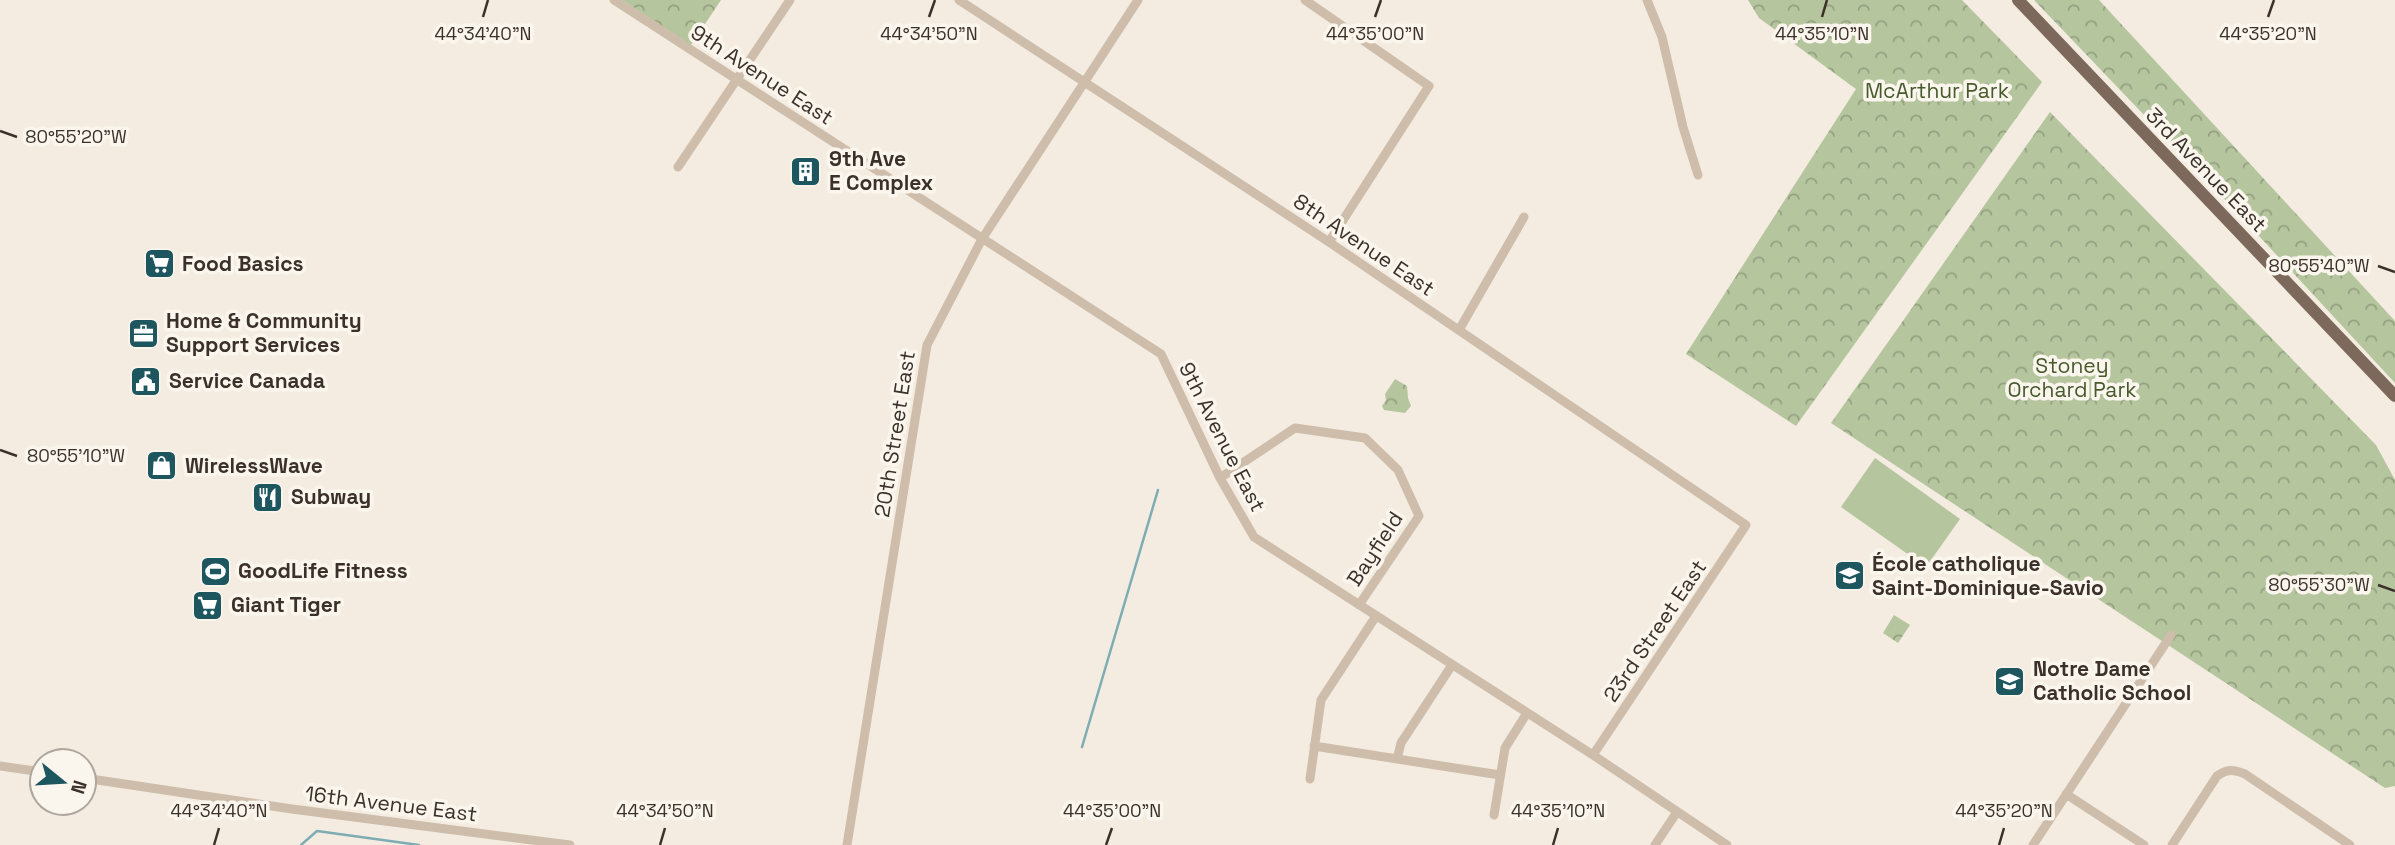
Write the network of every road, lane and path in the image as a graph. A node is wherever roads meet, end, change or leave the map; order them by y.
1 (614, 0) edge
2 (790, 0) edge
3 (959, 0) edge
4 (1138, 0) edge
5 (1305, 0) edge
6 (1647, 0) edge
7 (2018, 0) edge
8 (735, 79) junction
9 (1083, 81) junction
10 (678, 167) dead end
11 (1698, 175) dead end
12 (1524, 217) dead end
13 (982, 239) junction
14 (1329, 242) junction
15 (1459, 330) junction
16 (2395, 396) edge
17 (1220, 478) junction
18 (1746, 525) joint
19 (1359, 606) junction
20 (1376, 616) junction
21 (2171, 635) dead end
22 (1452, 665) junction
23 (1527, 713) junction
24 (1314, 746) junction
25 (1593, 755) junction
26 (1397, 759) junction
27 (0, 765) edge
28 (28, 770) edge
29 (1500, 775) junction
30 (1310, 779) dead end
31 (98, 780) edge
32 (2066, 794) junction
33 (1677, 812) junction
34 (1494, 815) dead end
35 (570, 845) edge
36 (847, 845) edge
37 (1655, 845) edge
38 (1727, 845) edge
39 (2033, 845) edge
40 (2144, 845) edge
41 (2172, 845) edge
42 (2350, 845) edge

1 - 8 street, 9th Avenue East
2 - 8 street
3 - 9 street, 8th Avenue East
4 - 9 street, 20th Street East
5 - 14 street
6 - 11 street
7 - 16 main road, 3rd Avenue East
8 - 10 street
8 - 13 street, 9th Avenue East
9 - 13 street, 20th Street East
9 - 14 street, 8th Avenue East
12 - 15 street
13 - 17 street, 9th Avenue East
13 - 36 street, 20th Street East
14 - 15 street, 8th Avenue East
15 - 18 street, 8th Avenue East
17 - 19 street, 9th Avenue East
17 - 19 street, Bayfield
18 - 25 street, 23rd Street East
19 - 20 street, 9th Avenue East
20 - 22 street, 9th Avenue East
20 - 24 street
21 - 32 street
22 - 23 street, 9th Avenue East
22 - 26 street
23 - 25 street, 9th Avenue East
23 - 29 street
24 - 26 street
24 - 30 street
25 - 33 street, 9th Avenue East
26 - 29 street
27 - 28 street
29 - 34 street
31 - 35 street, 16th Avenue East
32 - 39 street
32 - 40 street
33 - 37 street
33 - 38 street, 9th Avenue East
41 - 42 street

